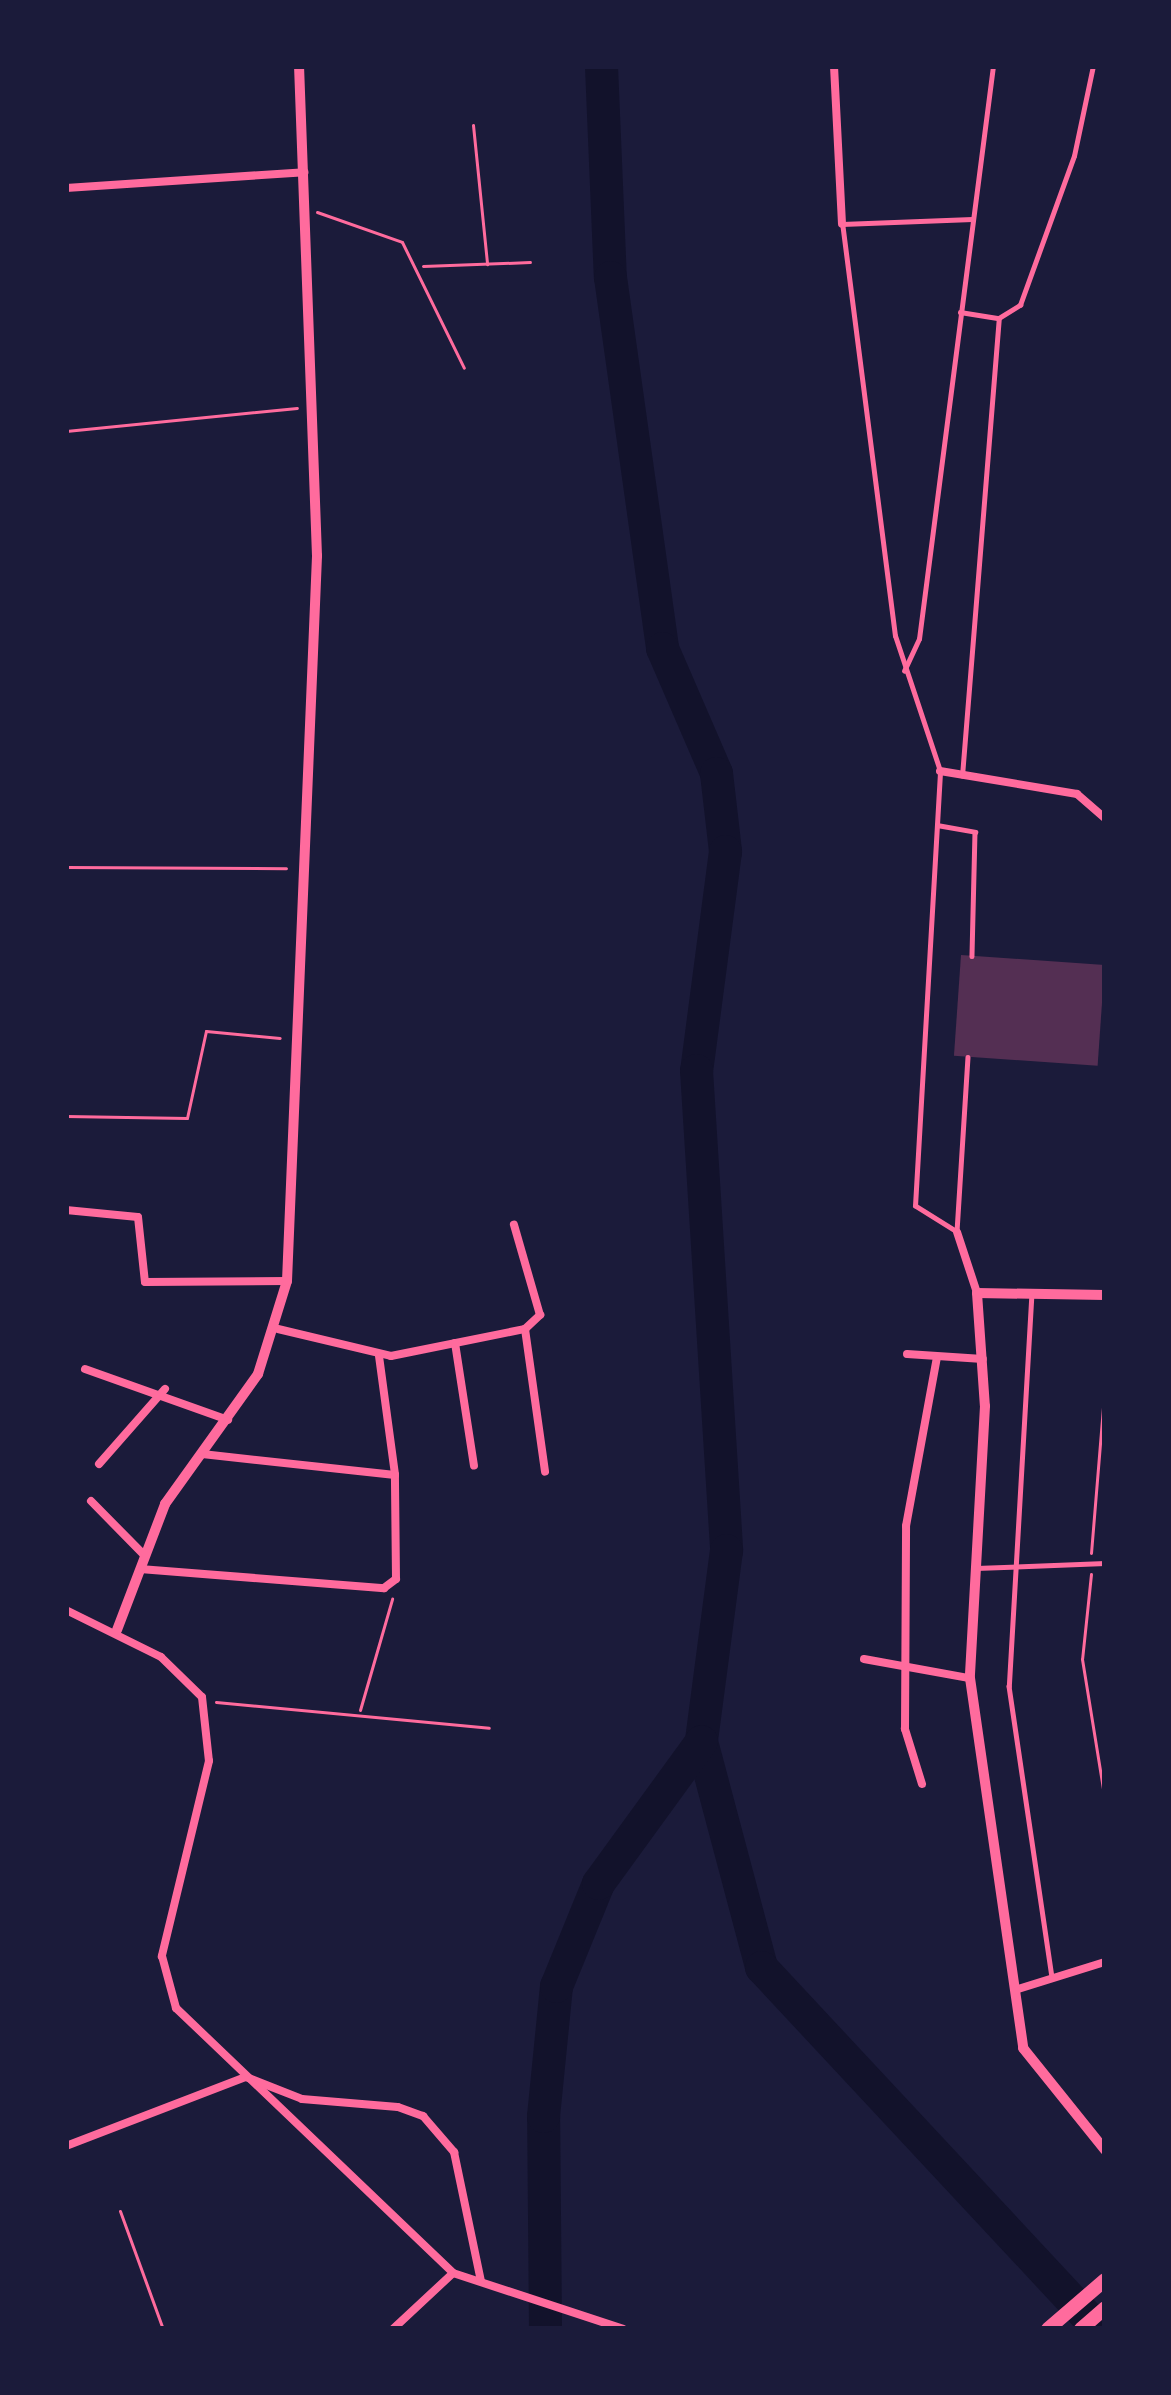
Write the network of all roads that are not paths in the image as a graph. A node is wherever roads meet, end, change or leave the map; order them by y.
1 (299, 66) edge
2 (834, 66) edge
3 (993, 66) edge
4 (1093, 66) edge
5 (308, 172) junction
6 (66, 188) edge
7 (973, 219) junction
8 (842, 224) junction
9 (960, 312) junction
10 (999, 318) junction
11 (904, 671) junction
12 (940, 771) junction
13 (962, 776) junction
14 (1105, 818) edge
15 (937, 824) junction
16 (972, 956) dead end
17 (968, 1057) dead end
18 (66, 1210) edge
19 (514, 1225) dead end
20 (957, 1232) junction
21 (287, 1281) junction
22 (976, 1293) junction
23 (1032, 1293) junction
24 (1105, 1295) edge
25 (278, 1329) junction
26 (525, 1330) junction
27 (454, 1343) junction
28 (907, 1354) dead end
29 (379, 1356) junction
30 (937, 1357) junction
31 (983, 1359) junction
32 (86, 1370) dead end
33 (165, 1389) junction
34 (230, 1420) junction
35 (202, 1454) junction
36 (99, 1464) dead end
37 (473, 1466) dead end
38 (545, 1472) dead end
39 (395, 1475) junction
40 (91, 1501) dead end
41 (143, 1562) junction
42 (1105, 1563) edge
43 (1017, 1567) junction
44 (976, 1568) junction
45 (66, 1610) edge
46 (117, 1630) junction
47 (864, 1659) dead end
48 (905, 1665) junction
49 (970, 1678) junction
50 (922, 1784) dead end
51 (1105, 1963) edge
52 (1052, 1978) junction
53 (1013, 1991) junction
54 (246, 2077) junction
55 (66, 2146) edge
56 (1105, 2150) edge
57 (453, 2272) junction
58 (1105, 2280) edge
59 (485, 2283) junction
60 (1105, 2308) edge
61 (393, 2329) edge
62 (623, 2329) edge
63 (1048, 2329) edge
64 (1081, 2329) edge

1 - 5 street
2 - 8 street
3 - 7 lane
4 - 10 lane
5 - 6 street
5 - 21 street
7 - 8 lane
7 - 9 lane
8 - 11 lane
9 - 10 lane
9 - 11 lane
10 - 13 lane
11 - 12 lane
12 - 13 street
12 - 15 lane
13 - 14 street
15 - 16 lane
15 - 20 lane
17 - 20 lane
18 - 21 street
19 - 26 street
20 - 22 street
21 - 25 street
22 - 23 street
22 - 31 street
23 - 24 street
23 - 43 lane
25 - 29 street
25 - 34 street
26 - 27 street
26 - 38 street
27 - 29 street
27 - 37 street
28 - 30 street
29 - 39 street
30 - 31 street
30 - 48 street
31 - 44 street
32 - 33 street
33 - 34 street
33 - 36 street
34 - 35 street
35 - 39 street
35 - 41 street
39 - 41 street
40 - 41 street
41 - 46 street
42 - 43 lane
43 - 44 lane
43 - 52 lane
44 - 49 street
45 - 46 street
46 - 54 street
47 - 48 street
48 - 49 street
48 - 50 street
49 - 53 street
51 - 52 street
52 - 53 street
53 - 56 street
54 - 55 street
54 - 57 street
54 - 59 street
57 - 59 street
57 - 61 street
58 - 63 highway
59 - 62 street
60 - 64 highway

